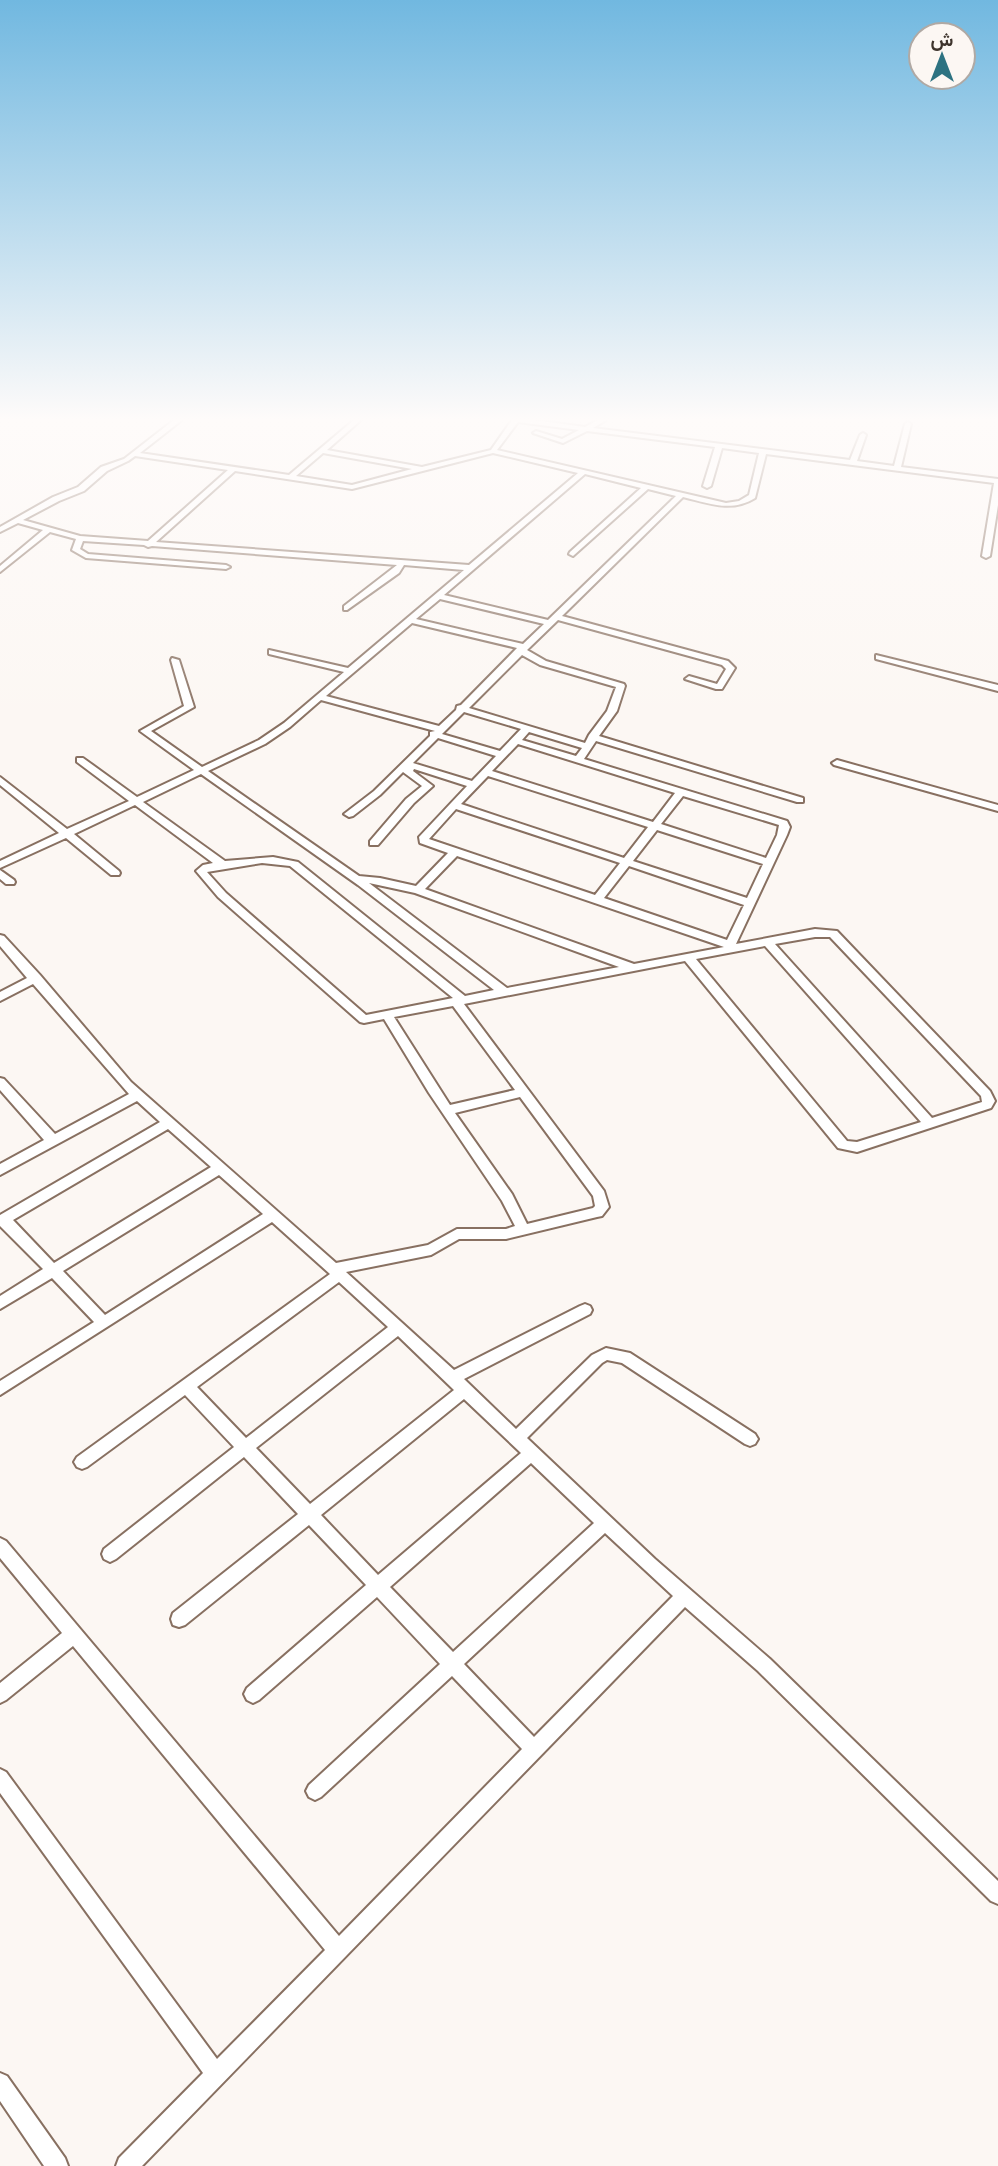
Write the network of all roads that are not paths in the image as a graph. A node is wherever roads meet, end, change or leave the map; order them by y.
1 (18, 521) joint
2 (174, 521) edge
3 (526, 521) edge
4 (609, 521) edge
5 (654, 521) edge
6 (992, 521) edge
7 (0, 530) edge
8 (48, 530) junction
9 (80, 538) junction
10 (149, 543) junction
11 (573, 554) dead end
12 (986, 556) dead end
13 (137, 561) junction
14 (402, 563) junction
15 (226, 567) dead end
16 (471, 568) junction
17 (0, 570) edge
18 (438, 596) junction
19 (347, 608) dead end
20 (410, 620) junction
21 (552, 620) junction
22 (522, 648) junction
23 (272, 652) dead end
24 (879, 657) dead end
25 (175, 660) dead end
26 (350, 671) junction
27 (689, 679) dead end
28 (998, 688) edge
29 (320, 698) junction
30 (460, 708) junction
31 (528, 728) junction
32 (436, 732) junction
33 (516, 741) junction
34 (589, 741) junction
35 (502, 755) junction
36 (80, 760) dead end
37 (579, 760) junction
38 (837, 763) dead end
39 (408, 764) junction
40 (202, 771) junction
41 (486, 772) junction
42 (0, 780) edge
43 (475, 785) junction
44 (681, 792) junction
45 (800, 800) dead end
46 (137, 801) junction
47 (455, 805) junction
48 (998, 808) edge
49 (349, 814) dead end
50 (655, 826) junction
51 (68, 833) junction
52 (374, 843) dead end
53 (454, 853) junction
54 (626, 862) junction
55 (769, 862) junction
56 (0, 865) edge
57 (223, 865) junction
58 (0, 873) edge
59 (115, 873) dead end
60 (355, 879) junction
61 (10, 882) dead end
62 (418, 890) junction
63 (596, 901) junction
64 (750, 903) junction
65 (0, 939) edge
66 (768, 943) junction
67 (729, 948) junction
68 (688, 957) junction
69 (631, 967) junction
70 (36, 978) junction
71 (503, 992) junction
72 (0, 997) edge
73 (459, 1001) junction
74 (387, 1016) junction
75 (0, 1082) edge
76 (523, 1092) junction
77 (137, 1095) junction
78 (447, 1110) junction
79 (169, 1123) junction
80 (930, 1124) junction
81 (53, 1141) junction
82 (220, 1168) junction
83 (0, 1170) edge
84 (274, 1214) junction
85 (2, 1220) edge
86 (523, 1228) junction
87 (52, 1270) junction
88 (337, 1272) junction
89 (0, 1303) edge
90 (585, 1310) dead end
91 (103, 1322) junction
92 (398, 1327) junction
93 (452, 1378) junction
94 (187, 1387) junction
95 (0, 1389) edge
96 (465, 1390) junction
97 (516, 1439) junction
98 (750, 1439) dead end
99 (247, 1448) junction
100 (531, 1453) junction
101 (82, 1462) dead end
102 (310, 1515) junction
103 (605, 1523) junction
104 (2, 1552) edge
105 (110, 1554) dead end
106 (377, 1587) junction
107 (684, 1596) junction
108 (179, 1619) dead end
109 (75, 1634) junction
110 (453, 1664) junction
111 (0, 1694) edge
112 (253, 1694) dead end
113 (534, 1749) junction
114 (0, 1778) edge
115 (315, 1791) dead end
116 (998, 1894) edge
117 (337, 1949) junction
118 (216, 2074) junction
119 (0, 2083) edge
120 (57, 2166) edge
121 (127, 2166) edge

1 - 7 street
1 - 8 street
2 - 10 street
3 - 16 street
4 - 11 street
5 - 21 street
6 - 12 street
8 - 9 street
8 - 17 street
9 - 10 street
9 - 13 street
10 - 13 street
10 - 14 street
13 - 15 street
14 - 16 street
14 - 19 street
16 - 18 street
18 - 20 street
18 - 21 street
20 - 22 street
20 - 26 street
21 - 22 street
21 - 27 street
22 - 30 street
22 - 34 street
23 - 26 street
24 - 28 street
25 - 40 street
26 - 29 street
29 - 32 street
29 - 40 street
30 - 31 street
30 - 32 street
31 - 33 street
31 - 34 street
32 - 35 street
32 - 39 street
33 - 35 street
33 - 37 street
34 - 37 street
34 - 45 street
35 - 41 street
36 - 46 street
37 - 44 street
38 - 48 street
39 - 43 street
39 - 49 street
39 - 52 street
40 - 46 street
40 - 60 street
41 - 43 street
41 - 50 street
42 - 51 street
43 - 47 street
44 - 50 street
44 - 55 street
46 - 51 street
46 - 57 street
47 - 53 street
47 - 54 street
50 - 54 street
50 - 55 street
51 - 56 street
51 - 59 street
53 - 62 street
53 - 63 street
54 - 63 street
54 - 64 street
55 - 64 street
57 - 73 street
57 - 74 street
58 - 61 street
60 - 62 street
60 - 71 street
62 - 69 street
63 - 67 street
64 - 67 street
65 - 70 street
66 - 67 street
66 - 80 street
66 - 80 street
67 - 68 street
68 - 69 street
68 - 80 street
69 - 71 street
70 - 72 street
70 - 77 street
71 - 73 street
73 - 74 street
73 - 76 street
74 - 78 street
75 - 81 street
76 - 78 street
76 - 86 street
77 - 79 street
77 - 81 street
78 - 86 street
79 - 82 street
79 - 85 street
81 - 83 street
82 - 84 street
82 - 87 street
84 - 88 street
84 - 91 street
85 - 87 street
86 - 88 street
87 - 89 street
87 - 91 street
88 - 92 street
88 - 94 street
90 - 93 street
91 - 95 street
92 - 93 street
92 - 99 street
93 - 96 street
94 - 99 street
94 - 101 street
96 - 97 street
96 - 102 street
97 - 98 street
97 - 100 street
99 - 102 street
99 - 105 street
100 - 103 street
100 - 106 street
102 - 106 street
102 - 108 street
103 - 107 street
103 - 110 street
104 - 109 street
106 - 110 street
106 - 112 street
107 - 113 street
107 - 116 street
109 - 111 street
109 - 117 street
110 - 113 street
110 - 115 street
113 - 117 street
114 - 118 street
117 - 118 street
118 - 121 street
119 - 120 street

